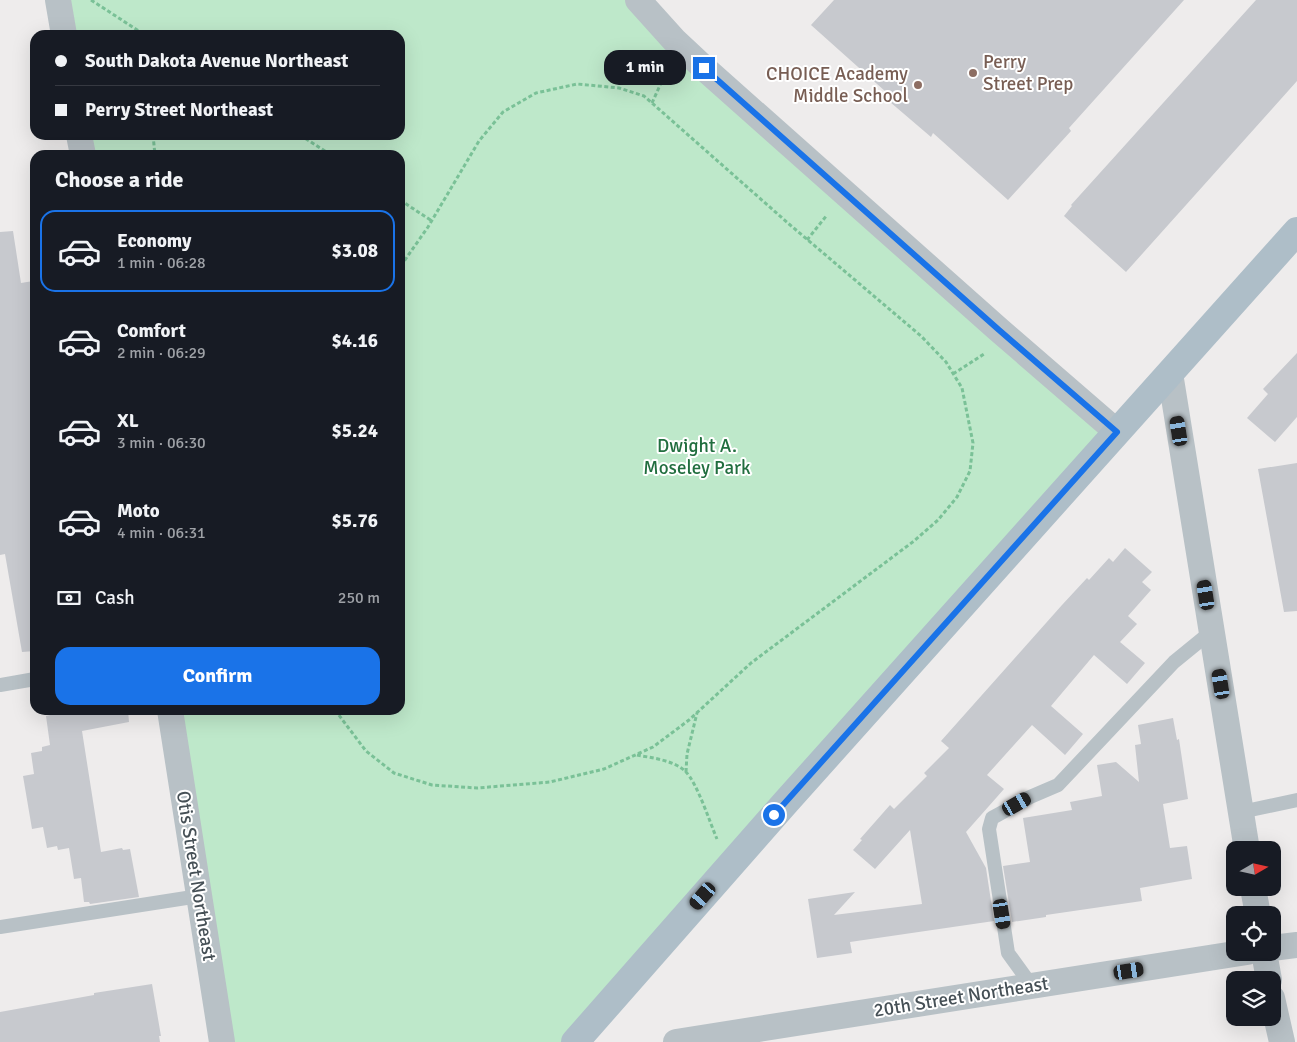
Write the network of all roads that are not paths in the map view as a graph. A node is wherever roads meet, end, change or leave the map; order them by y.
1 (58, 0) edge
2 (638, 0) edge
3 (63, 30) edge
4 (1297, 231) edge
5 (1170, 373) junction
6 (1117, 432) junction
7 (1212, 631) junction
8 (30, 680) edge
9 (0, 684) edge
10 (171, 715) edge
11 (1297, 800) edge
12 (1241, 812) junction
13 (1246, 841) edge
14 (199, 896) junction
15 (0, 927) edge
16 (1297, 944) edge
17 (1281, 947) edge
18 (1226, 955) edge
19 (1032, 986) junction
20 (1278, 1026) edge
21 (759, 1036) edge
22 (222, 1042) edge
23 (575, 1042) edge
24 (676, 1042) edge
25 (1282, 1042) edge

1 - 3 street
2 - 6 street
4 - 5 main road
5 - 6 main road
5 - 7 street
6 - 23 main road
7 - 12 street
7 - 19 lane
8 - 9 lane
10 - 14 street, Otis Street Northeast
11 - 12 lane
12 - 13 street
14 - 15 lane
14 - 22 street, Otis Street Northeast
16 - 17 street
18 - 19 street, 20th Street Northeast
19 - 21 street, 20th Street Northeast
20 - 25 street
21 - 24 street, 20th Street Northeast

